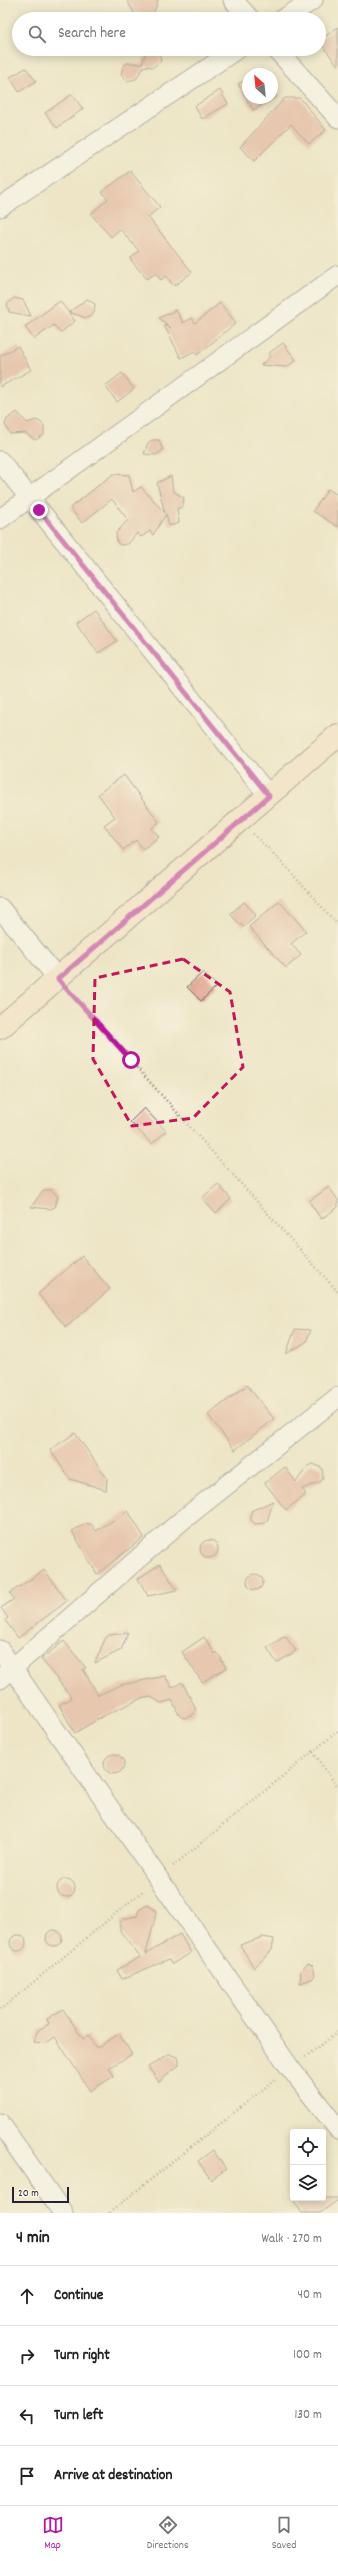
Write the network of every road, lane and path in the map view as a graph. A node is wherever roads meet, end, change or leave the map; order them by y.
1 (233, 0) edge
2 (313, 0) edge
3 (244, 12) edge
4 (294, 12) edge
5 (227, 56) edge
6 (282, 56) edge
7 (338, 118) edge
8 (0, 207) edge
9 (338, 275) edge
10 (0, 460) edge
11 (29, 498) junction
12 (0, 519) edge
13 (338, 735) edge
14 (269, 796) junction
15 (239, 821) junction
16 (0, 908) edge
17 (338, 925) edge
18 (58, 979) junction
19 (0, 1028) edge
20 (338, 1292) edge
21 (338, 1397) edge
22 (0, 1650) edge
23 (7, 1673) edge
24 (313, 1752) dead end
25 (338, 1788) edge
26 (338, 2032) edge
27 (290, 2068) junction
28 (0, 2123) edge
29 (338, 2129) edge
30 (63, 2213) edge
31 (110, 2213) edge

1 - 3 street
2 - 4 street
5 - 8 street
6 - 7 street
9 - 11 street
10 - 11 street
11 - 12 street
11 - 14 street
13 - 14 main road
14 - 15 main road
15 - 17 path
15 - 18 main road
16 - 18 street
18 - 19 main road
18 - 20 path
21 - 23 street
22 - 23 street
23 - 27 street
24 - 25 path
26 - 27 path
27 - 29 street
27 - 31 path
28 - 30 street

